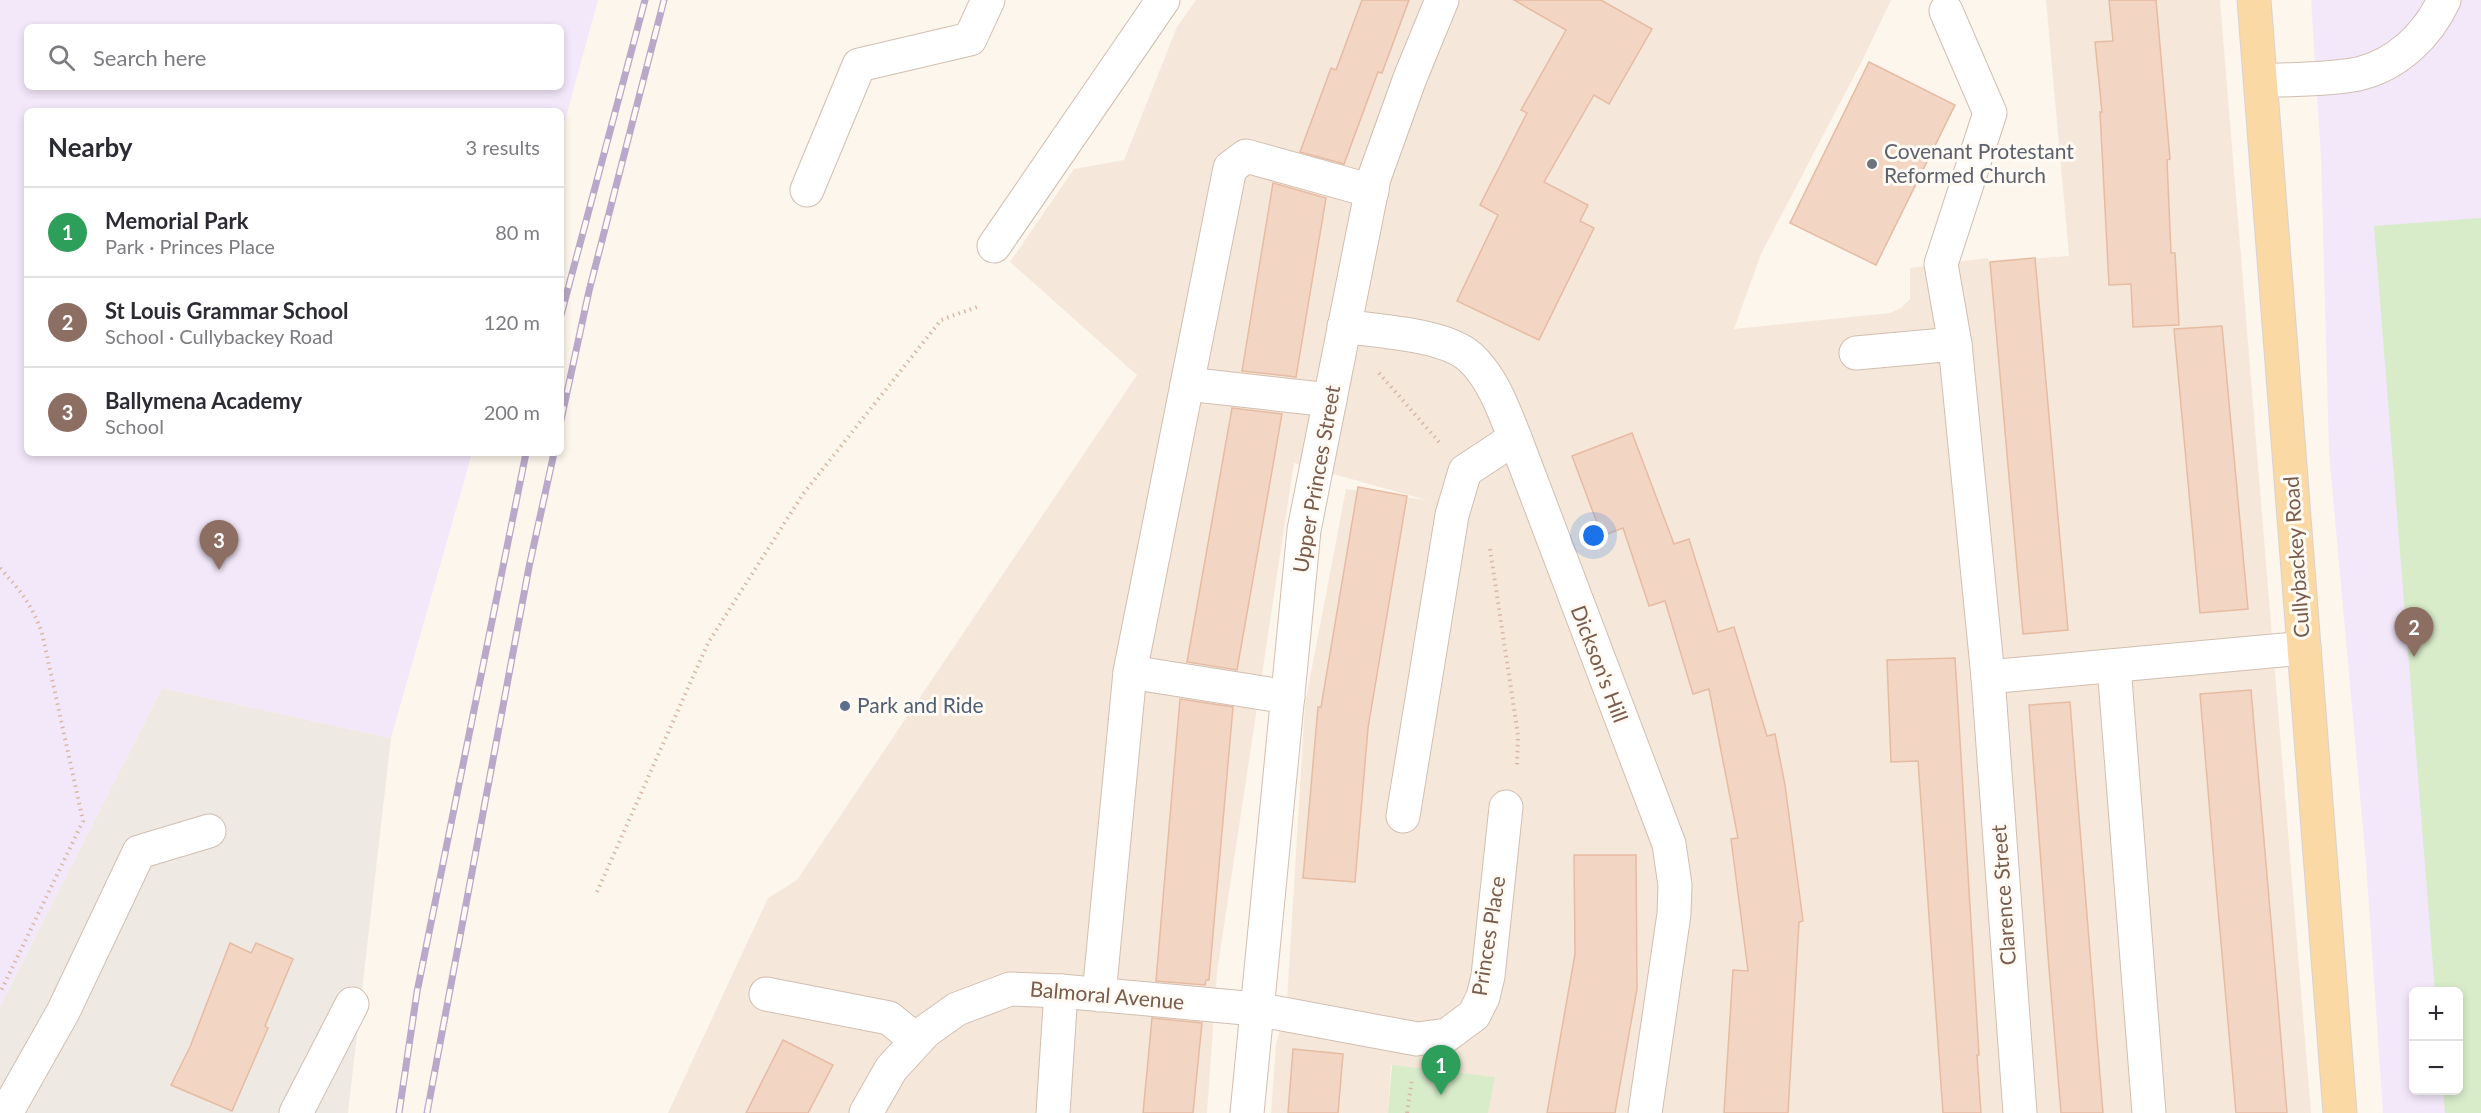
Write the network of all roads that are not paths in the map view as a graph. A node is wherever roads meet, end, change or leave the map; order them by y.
1 (988, 0) edge
2 (1163, 0) edge
3 (1442, 0) edge
4 (2254, 0) edge
5 (2444, 0) edge
6 (1946, 11) dead end
7 (2261, 81) junction
8 (807, 190) dead end
9 (1372, 191) junction
10 (994, 246) dead end
11 (1344, 327) junction
12 (1955, 344) junction
13 (1856, 353) dead end
14 (1187, 384) junction
15 (1330, 400) junction
16 (1515, 438) junction
17 (2304, 648) junction
18 (2114, 666) junction
19 (1130, 672) junction
20 (1988, 677) junction
21 (1288, 697) junction
22 (1506, 807) road end
23 (1403, 816) dead end
24 (209, 831) dead end
25 (1061, 991) junction
26 (766, 994) dead end
27 (1099, 995) junction
28 (352, 1004) dead end
29 (1256, 1009) junction
30 (916, 1040) junction
31 (6, 1113) edge
32 (296, 1113) edge
33 (866, 1113) edge
34 (1053, 1113) edge
35 (1247, 1113) edge
36 (1645, 1113) edge
37 (2020, 1113) edge
38 (2149, 1113) edge
39 (2340, 1113) edge

1 - 8 street
2 - 10 street
3 - 9 street, Upper Princes Street
4 - 7 main road, Cullybackey Road
5 - 7 street
6 - 12 street, Clarence Street
7 - 17 main road, Cullybackey Road
9 - 11 street, Upper Princes Street
9 - 14 street
11 - 15 street, Upper Princes Street
11 - 16 street, Dickson's Hill
12 - 13 street
12 - 20 street, Clarence Street
14 - 15 street
14 - 19 street
15 - 21 street, Upper Princes Street
16 - 23 street
16 - 36 street, Dickson's Hill
17 - 18 street
17 - 39 main road, Cullybackey Road
18 - 20 street
18 - 38 street
19 - 21 street
19 - 27 street
20 - 37 street, Clarence Street
21 - 29 street, Upper Princes Street
22 - 29 street, Princes Place
24 - 31 street
25 - 27 street, Balmoral Avenue
25 - 30 street, Balmoral Avenue
25 - 34 street
26 - 30 street
27 - 29 street, Balmoral Avenue
28 - 32 street
29 - 35 street, Upper Princes Street
30 - 33 street, Balmoral Avenue

